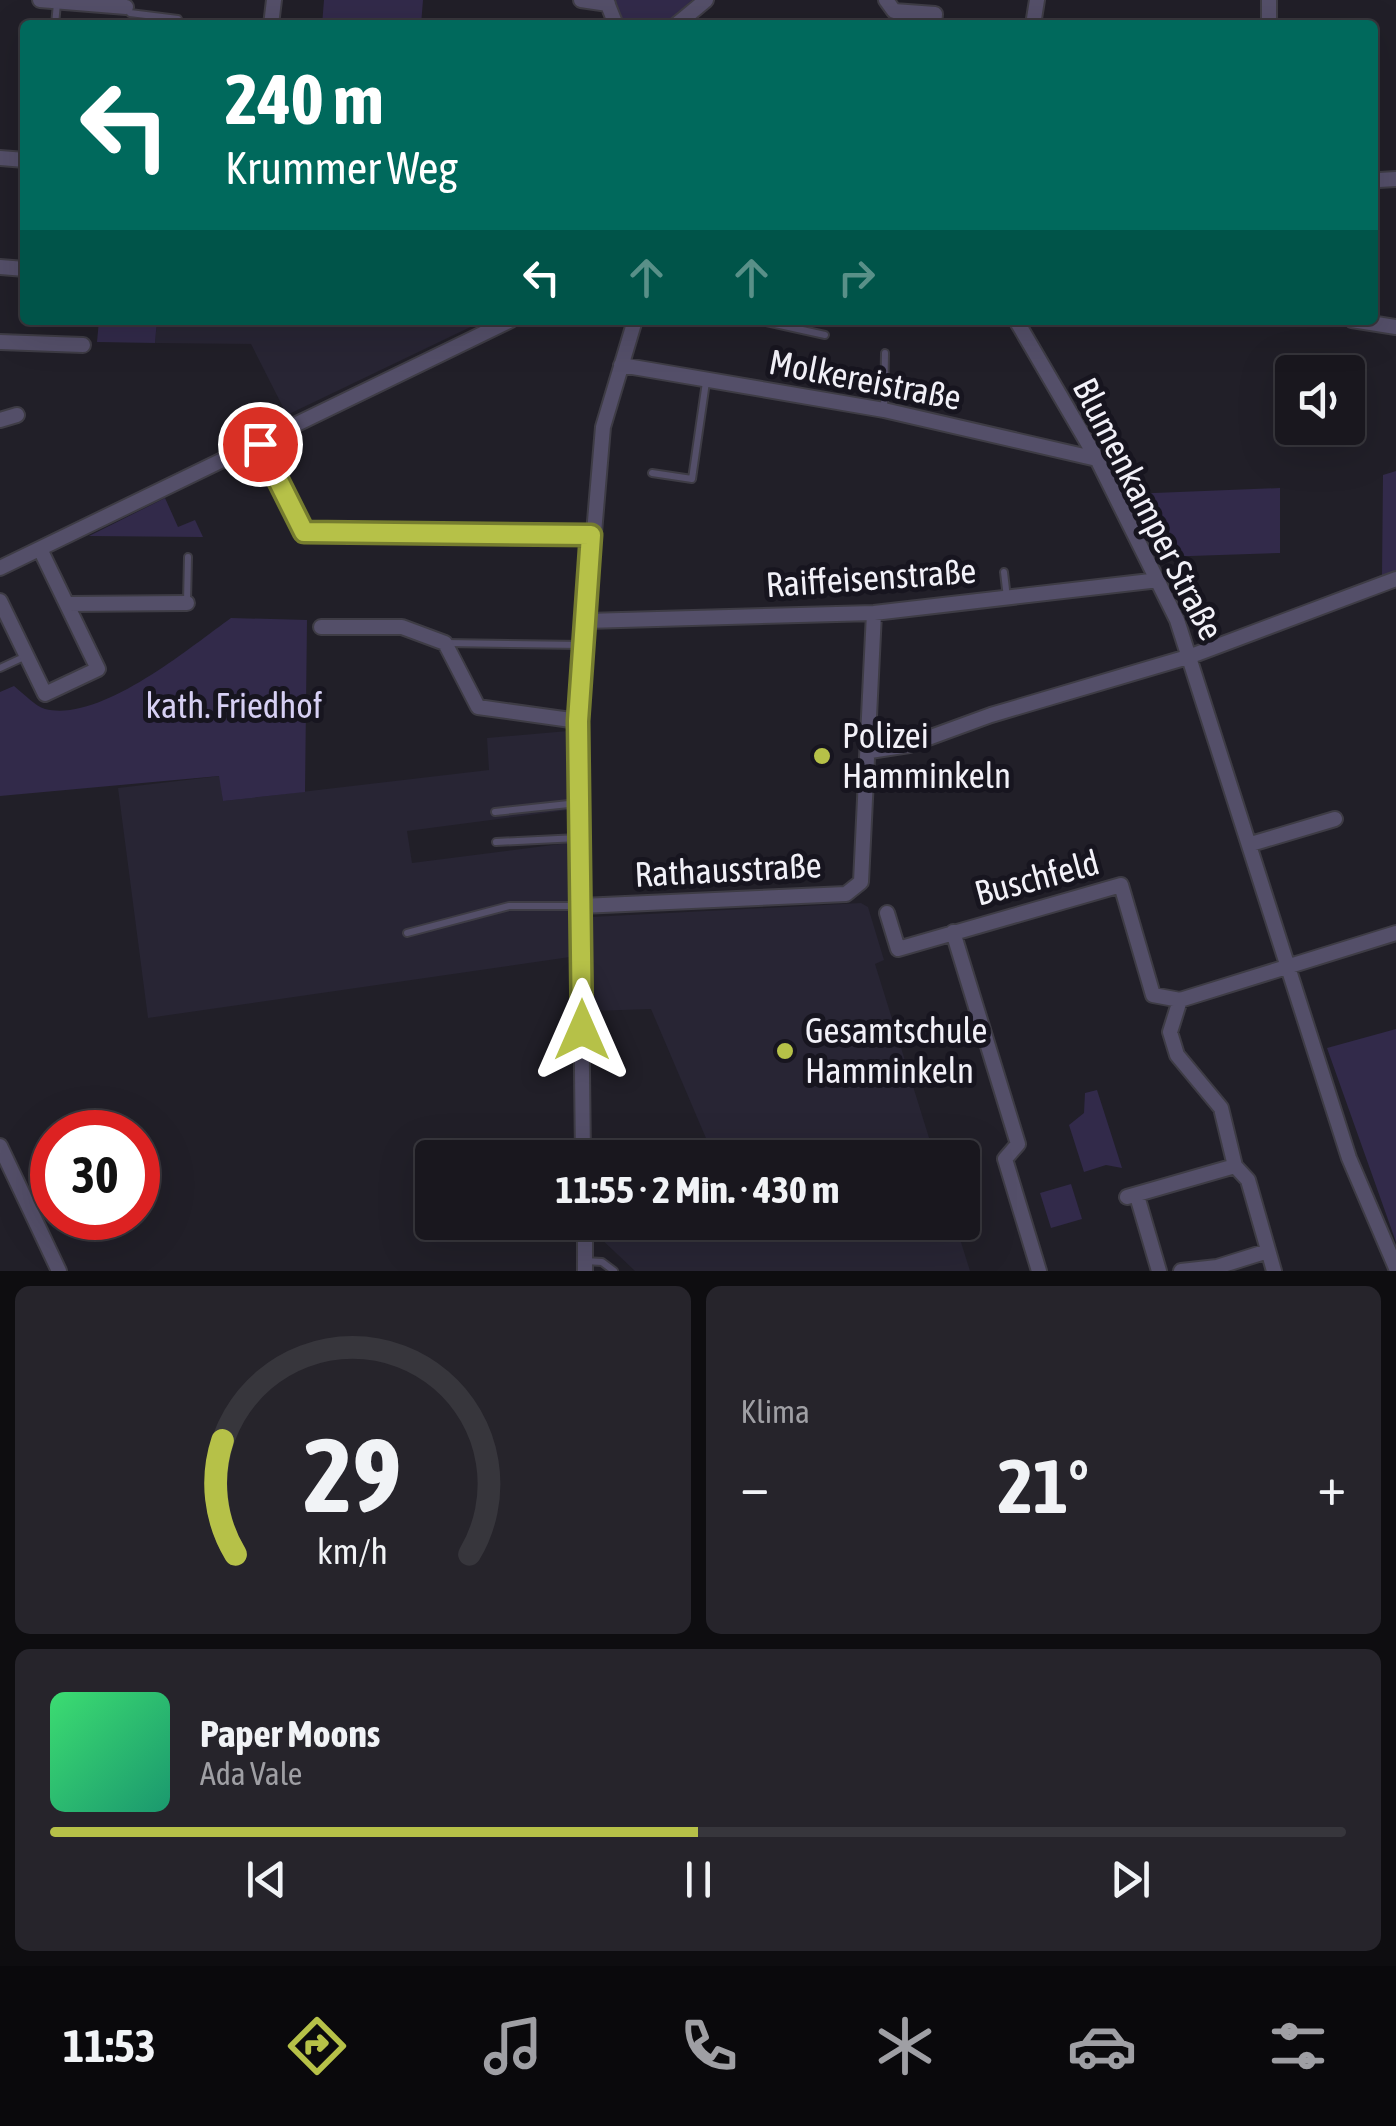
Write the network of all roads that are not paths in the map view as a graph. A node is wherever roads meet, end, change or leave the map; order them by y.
1 (40, 0) edge
2 (581, 0) edge
3 (706, 0) edge
4 (886, 0) edge
5 (58, 2) edge
6 (607, 2) edge
7 (126, 7) joint
8 (178, 19) dead end
9 (682, 20) edge
10 (935, 20) edge
11 (1396, 179) edge
12 (1379, 180) dead end
13 (501, 325) edge
14 (633, 325) edge
15 (797, 325) edge
16 (1019, 325) edge
17 (825, 335) dead end
18 (0, 342) edge
19 (82, 345) dead end
20 (885, 354) dead end
21 (621, 366) junction
22 (706, 380) junction
23 (884, 410) junction
24 (17, 415) dead end
25 (0, 420) edge
26 (260, 444) junction
27 (1097, 459) junction
28 (652, 473) dead end
29 (591, 535) junction
30 (40, 550) junction
31 (188, 558) dead end
32 (0, 568) edge
33 (1004, 572) dead end
34 (1396, 578) edge
35 (1159, 580) junction
36 (1007, 599) junction
37 (0, 600) edge
38 (187, 603) joint
39 (67, 604) junction
40 (874, 613) junction
41 (586, 621) junction
42 (321, 627) dead end
43 (445, 643) junction
44 (584, 645) junction
45 (27, 656) junction
46 (1190, 656) junction
47 (0, 668) edge
48 (578, 721) junction
49 (870, 750) junction
50 (579, 803) junction
51 (494, 812) dead end
52 (1335, 819) dead end
53 (580, 838) junction
54 (496, 842) dead end
55 (1250, 844) junction
56 (581, 906) junction
57 (887, 913) dead end
58 (953, 932) junction
59 (407, 933) dead end
60 (1396, 933) edge
61 (1290, 966) junction
62 (1180, 1000) junction
63 (584, 1140) edge
64 (0, 1146) edge
65 (1235, 1166) junction
66 (584, 1240) edge
67 (1268, 1252) junction
68 (585, 1266) edge
69 (1396, 1268) edge
70 (59, 1271) edge
71 (614, 1271) edge
72 (1039, 1271) edge
73 (1158, 1271) edge
74 (1181, 1271) edge
75 (1274, 1271) edge

1 - 5 street
2 - 6 street
3 - 9 street
4 - 10 street
5 - 7 street
7 - 8 lane
11 - 12 street
13 - 26 street
14 - 21 street
15 - 17 lane
16 - 27 street, Blumenkamper Straße
18 - 19 street
20 - 23 lane
21 - 22 street, Molkereistraße
21 - 29 street
22 - 23 street, Molkereistraße
22 - 28 lane
23 - 27 street, Molkereistraße
24 - 25 street
26 - 29 street
26 - 30 street
27 - 35 street, Blumenkamper Straße
29 - 41 street
30 - 32 street
30 - 39 street
31 - 38 lane
33 - 36 lane
34 - 46 street
35 - 36 street, Raiffeisenstraße
35 - 46 street, Blumenkamper Straße
36 - 40 street, Raiffeisenstraße
37 - 45 street
38 - 39 street
39 - 45 street
40 - 41 street, Raiffeisenstraße
40 - 49 street, Rathausstraße
41 - 44 street
42 - 43 street
43 - 44 lane
43 - 48 street
44 - 48 street
45 - 47 lane
46 - 49 street
46 - 55 street, Blumenkamper Straße
48 - 50 street
49 - 56 street, Rathausstraße
50 - 51 lane
50 - 53 street
52 - 55 street
53 - 54 lane
53 - 56 street
55 - 61 street, Blumenkamper Straße
56 - 59 lane
56 - 63 street
57 - 58 street, Buschfeld
58 - 62 street, Buschfeld
58 - 72 street, Buschfeld
60 - 61 street
61 - 62 street
61 - 69 street, Blumenkamper Straße
62 - 65 street
64 - 70 street
65 - 67 street
65 - 73 street
66 - 68 street
67 - 74 street
67 - 75 street
68 - 71 lane

